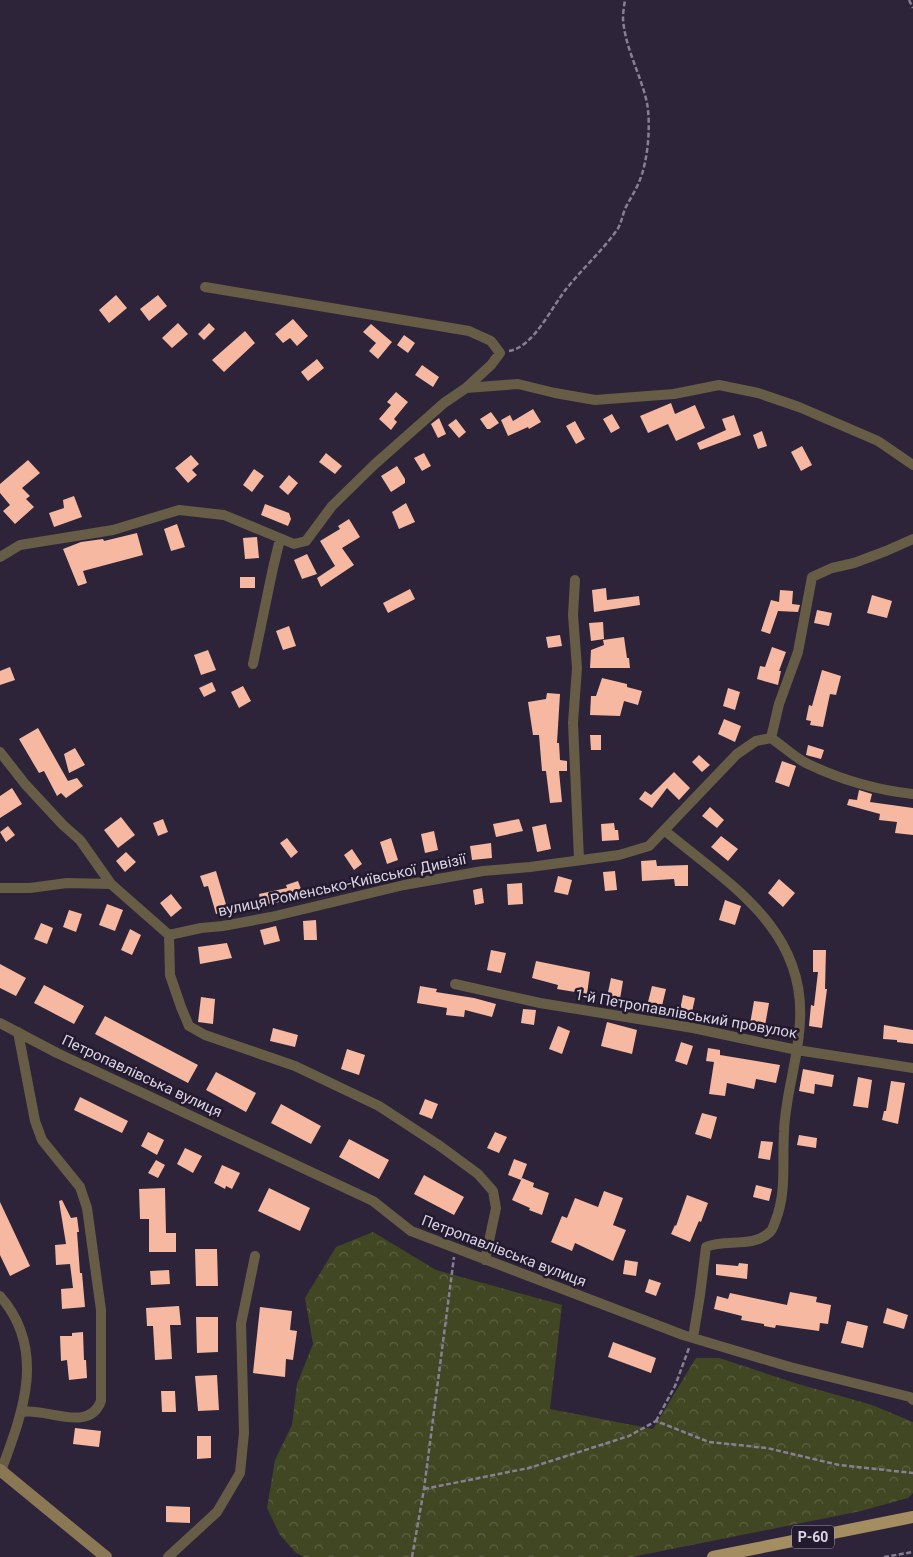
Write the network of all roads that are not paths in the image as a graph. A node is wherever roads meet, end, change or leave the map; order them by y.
1 (205, 287) dead end
2 (466, 388) junction
3 (913, 465) edge
4 (280, 539) junction
5 (913, 539) edge
6 (0, 557) edge
7 (575, 580) dead end
8 (253, 664) dead end
9 (771, 738) junction
10 (0, 752) edge
11 (913, 794) edge
12 (664, 830) junction
13 (579, 859) junction
14 (111, 884) junction
15 (0, 888) edge
16 (169, 935) junction
17 (455, 984) dead end
18 (0, 1023) edge
19 (18, 1032) junction
20 (796, 1050) junction
21 (913, 1068) edge
22 (255, 1256) dead end
23 (485, 1260) junction
24 (0, 1296) edge
25 (693, 1338) junction
26 (912, 1398) edge
27 (22, 1412) junction
28 (1, 1470) edge
29 (913, 1517) edge
30 (106, 1557) edge
31 (168, 1557) edge
32 (713, 1557) edge

1 - 2 street
2 - 3 street
2 - 4 street
4 - 6 street
4 - 8 street
5 - 9 street
7 - 13 street
9 - 11 street
9 - 12 street, вулиця Роменсько-Київської Дивізії
10 - 14 street
12 - 13 street, вулиця Роменсько-Київської Дивізії
12 - 20 street
13 - 16 street, вулиця Роменсько-Київської Дивізії
14 - 15 street
14 - 16 street
16 - 23 street
17 - 20 street, 1-й Петропавлівський провулок
18 - 19 street, Петропавлівська вулиця
19 - 23 street, Петропавлівська вулиця
19 - 27 street
20 - 21 street, 1-й Петропавлівський провулок
20 - 25 street
22 - 31 street
23 - 25 street, Петропавлівська вулиця
24 - 27 street
25 - 26 street, Петропавлівська вулиця
27 - 28 street
28 - 30 street
29 - 32 main road, Р-60

